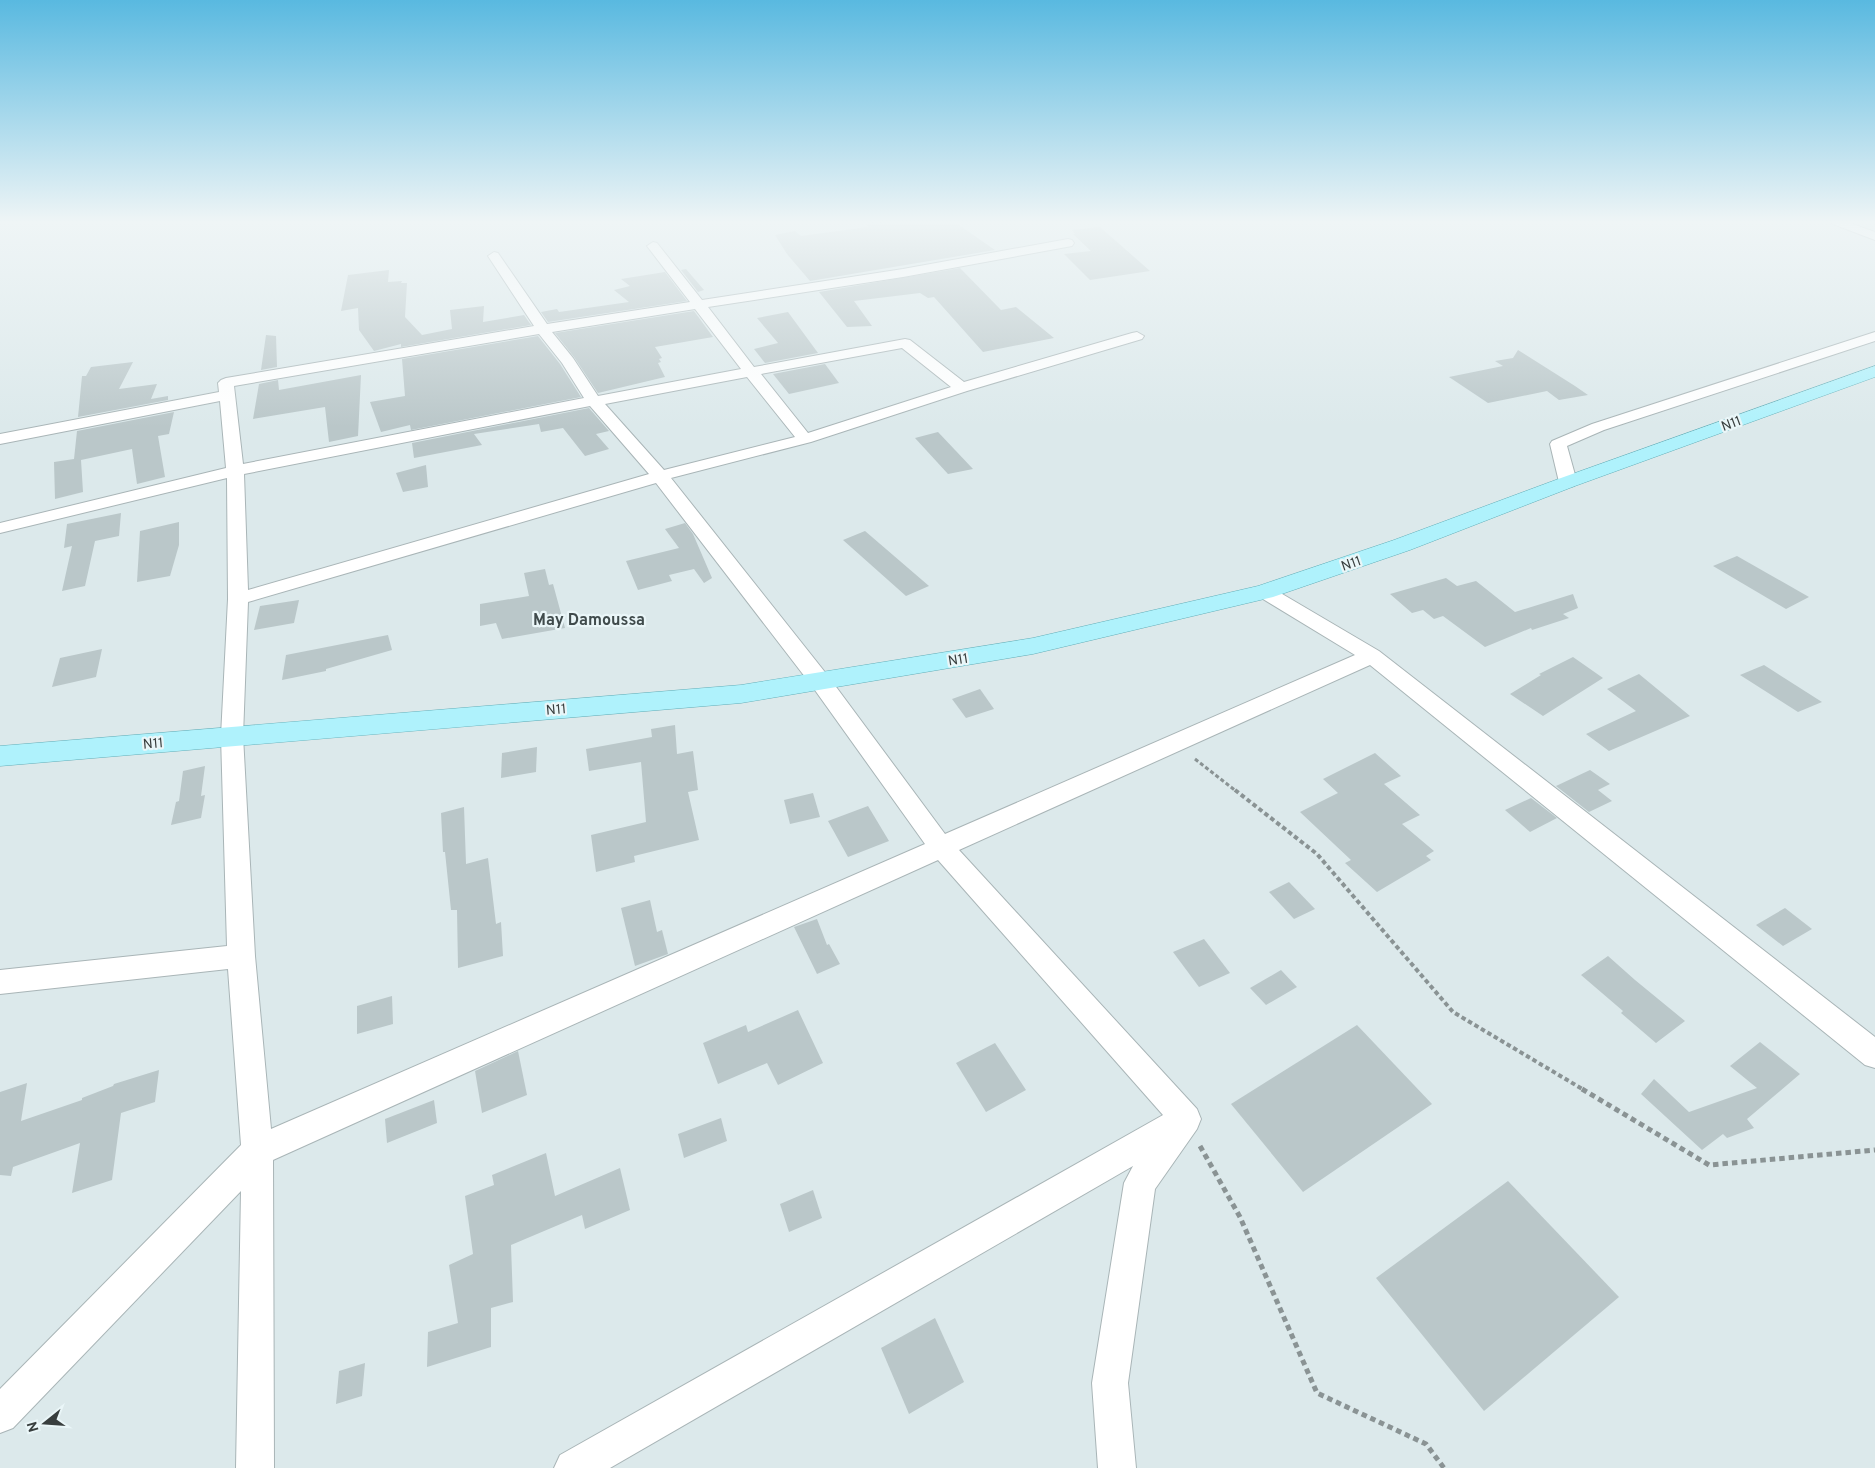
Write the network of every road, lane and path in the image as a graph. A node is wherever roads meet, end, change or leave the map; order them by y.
1 (517, 291) edge
2 (687, 291) edge
3 (795, 291) edge
4 (699, 306) junction
5 (542, 329) junction
6 (1137, 336) dead end
7 (1875, 336) edge
8 (1875, 371) edge
9 (750, 372) junction
10 (962, 388) junction
11 (228, 395) junction
12 (594, 400) junction
13 (0, 439) edge
14 (805, 439) junction
15 (235, 470) junction
16 (660, 476) junction
17 (1568, 482) junction
18 (0, 528) edge
19 (1265, 592) junction
20 (238, 598) junction
21 (1372, 656) junction
22 (820, 681) junction
23 (232, 736) junction
24 (1174, 743) junction
25 (0, 756) edge
26 (940, 846) junction
27 (241, 956) junction
28 (0, 982) edge
29 (1875, 1055) edge
30 (1186, 1119) junction
31 (1875, 1150) edge
32 (257, 1151) junction
33 (0, 1415) edge
34 (255, 1468) edge
35 (573, 1468) edge
36 (1117, 1468) edge
37 (1444, 1468) edge

1 - 5 street
2 - 4 street
3 - 4 street
4 - 5 street
4 - 9 street
5 - 11 street
5 - 12 street
6 - 10 street
7 - 17 street
8 - 17 main road, N11
9 - 10 street
9 - 12 street
9 - 14 street
10 - 14 street
11 - 13 street
11 - 15 street
12 - 15 street
12 - 16 street
14 - 16 street
15 - 18 street
15 - 20 street
16 - 20 street
16 - 22 street
17 - 19 main road, N11
19 - 21 street
19 - 22 main road, N11
20 - 23 street
21 - 24 street
21 - 29 street
22 - 23 main road, N11
22 - 26 street
23 - 25 main road, N11
23 - 27 street
24 - 26 street
24 - 31 path
26 - 30 street
26 - 32 street
27 - 28 street
27 - 32 street
30 - 35 street
30 - 36 street
30 - 37 path
32 - 33 street
32 - 34 street

